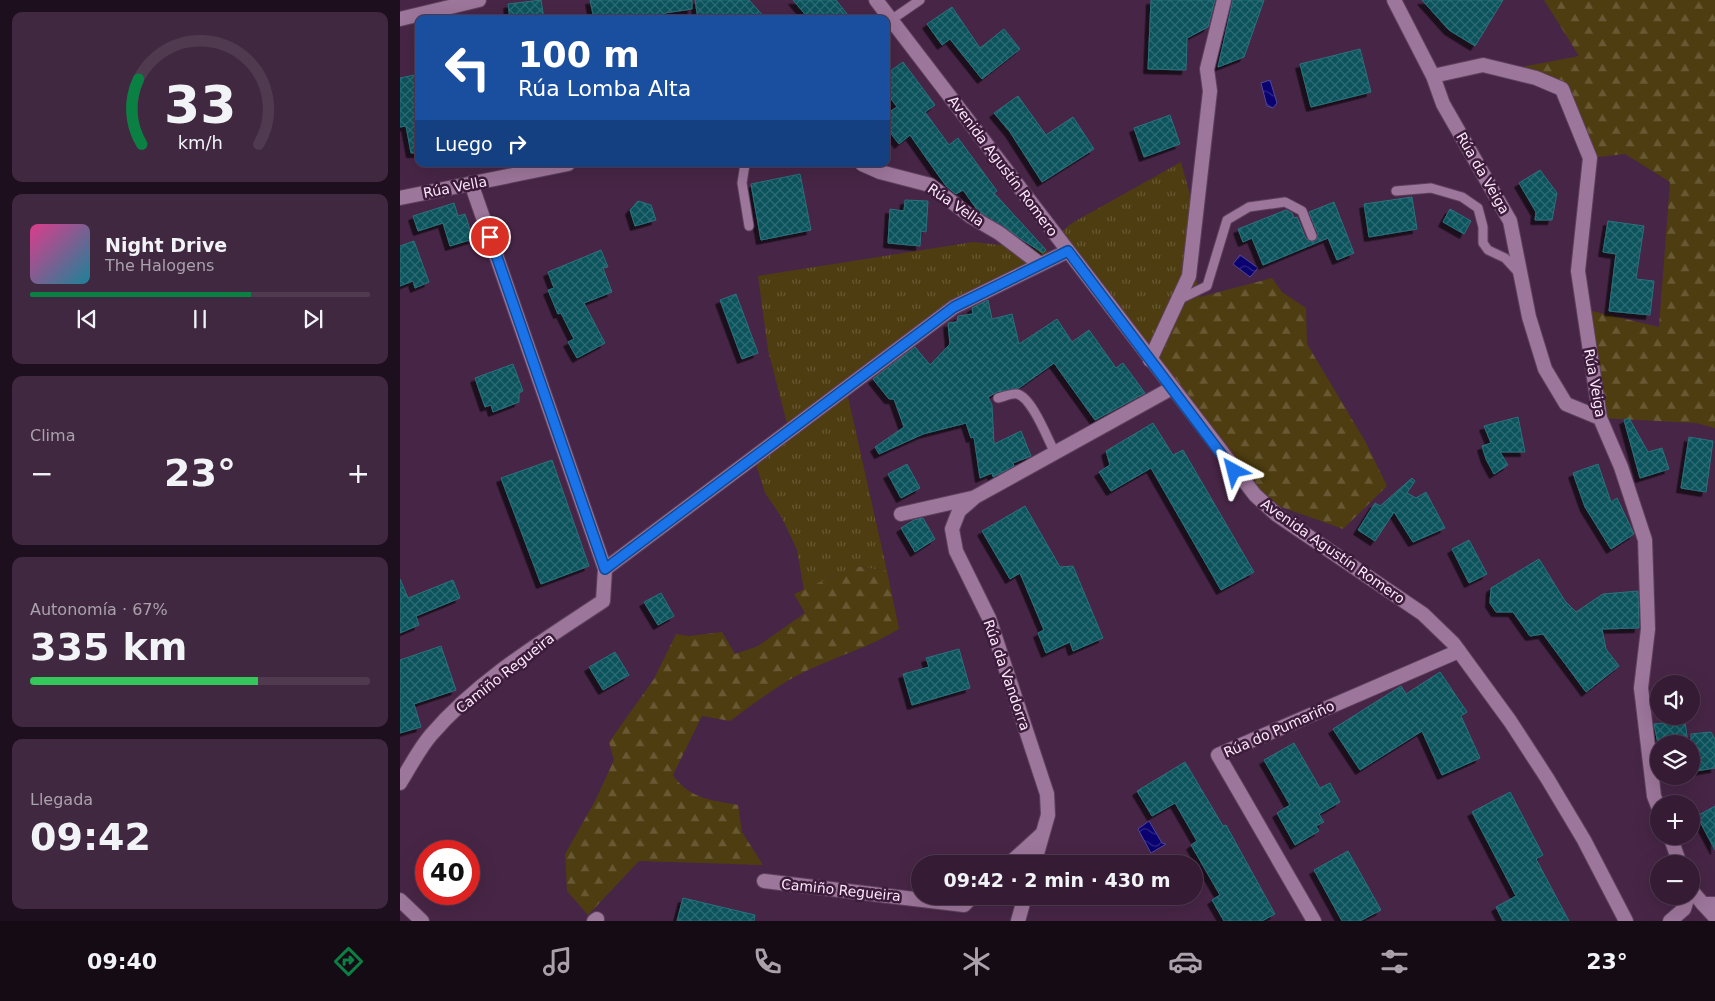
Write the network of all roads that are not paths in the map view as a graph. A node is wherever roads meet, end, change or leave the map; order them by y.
1 (479, 0) edge
2 (876, 0) edge
3 (920, 0) edge
4 (1224, 0) edge
5 (1394, 0) edge
6 (415, 15) edge
7 (417, 15) edge
8 (887, 15) edge
9 (400, 19) edge
10 (891, 20) joint
11 (1433, 76) junction
12 (553, 167) edge
13 (745, 167) edge
14 (869, 167) edge
15 (471, 183) junction
16 (1396, 190) dead end
17 (400, 198) edge
18 (749, 226) dead end
19 (1312, 236) dead end
20 (1068, 251) junction
21 (1040, 264) junction
22 (1521, 276) junction
23 (1178, 300) junction
24 (1150, 360) junction
25 (1172, 388) junction
26 (998, 398) dead end
27 (1600, 418) junction
28 (1055, 453) junction
29 (976, 497) junction
30 (901, 514) dead end
31 (605, 569) junction
32 (1459, 651) junction
33 (400, 783) edge
34 (1654, 795) edge
35 (1043, 833) junction
36 (1019, 855) edge
37 (1037, 855) edge
38 (764, 881) dead end
39 (911, 899) edge
40 (400, 900) edge
41 (1709, 904) edge
42 (1022, 905) edge
43 (1685, 905) edge
44 (1715, 917) edge
45 (422, 921) edge
46 (1018, 921) edge
47 (1314, 921) edge
48 (1626, 921) edge
49 (1670, 921) edge

1 - 7 street
2 - 8 street, Avenida Agustín Romero
3 - 10 lane
4 - 23 street
5 - 11 street, Rúa da Veiga
6 - 9 street
10 - 20 street, Avenida Agustín Romero
11 - 22 street, Rúa da Veiga
11 - 27 street, Rúa Veiga
12 - 15 street, Rúa Vella
13 - 18 lane
14 - 21 street, Rúa Vella
15 - 17 street, Rúa Vella
15 - 31 street
16 - 22 lane
19 - 23 lane
20 - 21 street
20 - 24 street, Avenida Agustín Romero
21 - 31 street
22 - 27 street, Rúa da Veiga
23 - 24 street
24 - 25 street, Avenida Agustín Romero
25 - 28 street, Rúa da Vandorra
25 - 32 street, Avenida Agustín Romero
26 - 28 lane
27 - 34 street, Rúa Veiga
28 - 29 street, Rúa da Vandorra
29 - 30 street, Rúa da Vandorra
29 - 35 street, Rúa da Vandorra
31 - 33 street, Camiño Regueira
32 - 47 street, Rúa do Pumariño
32 - 48 street, Avenida Agustín Romero
35 - 36 street
35 - 37 street, Rúa da Vandorra
38 - 39 street, Camiño Regueira
40 - 45 street
41 - 44 street
42 - 46 street
43 - 49 street

